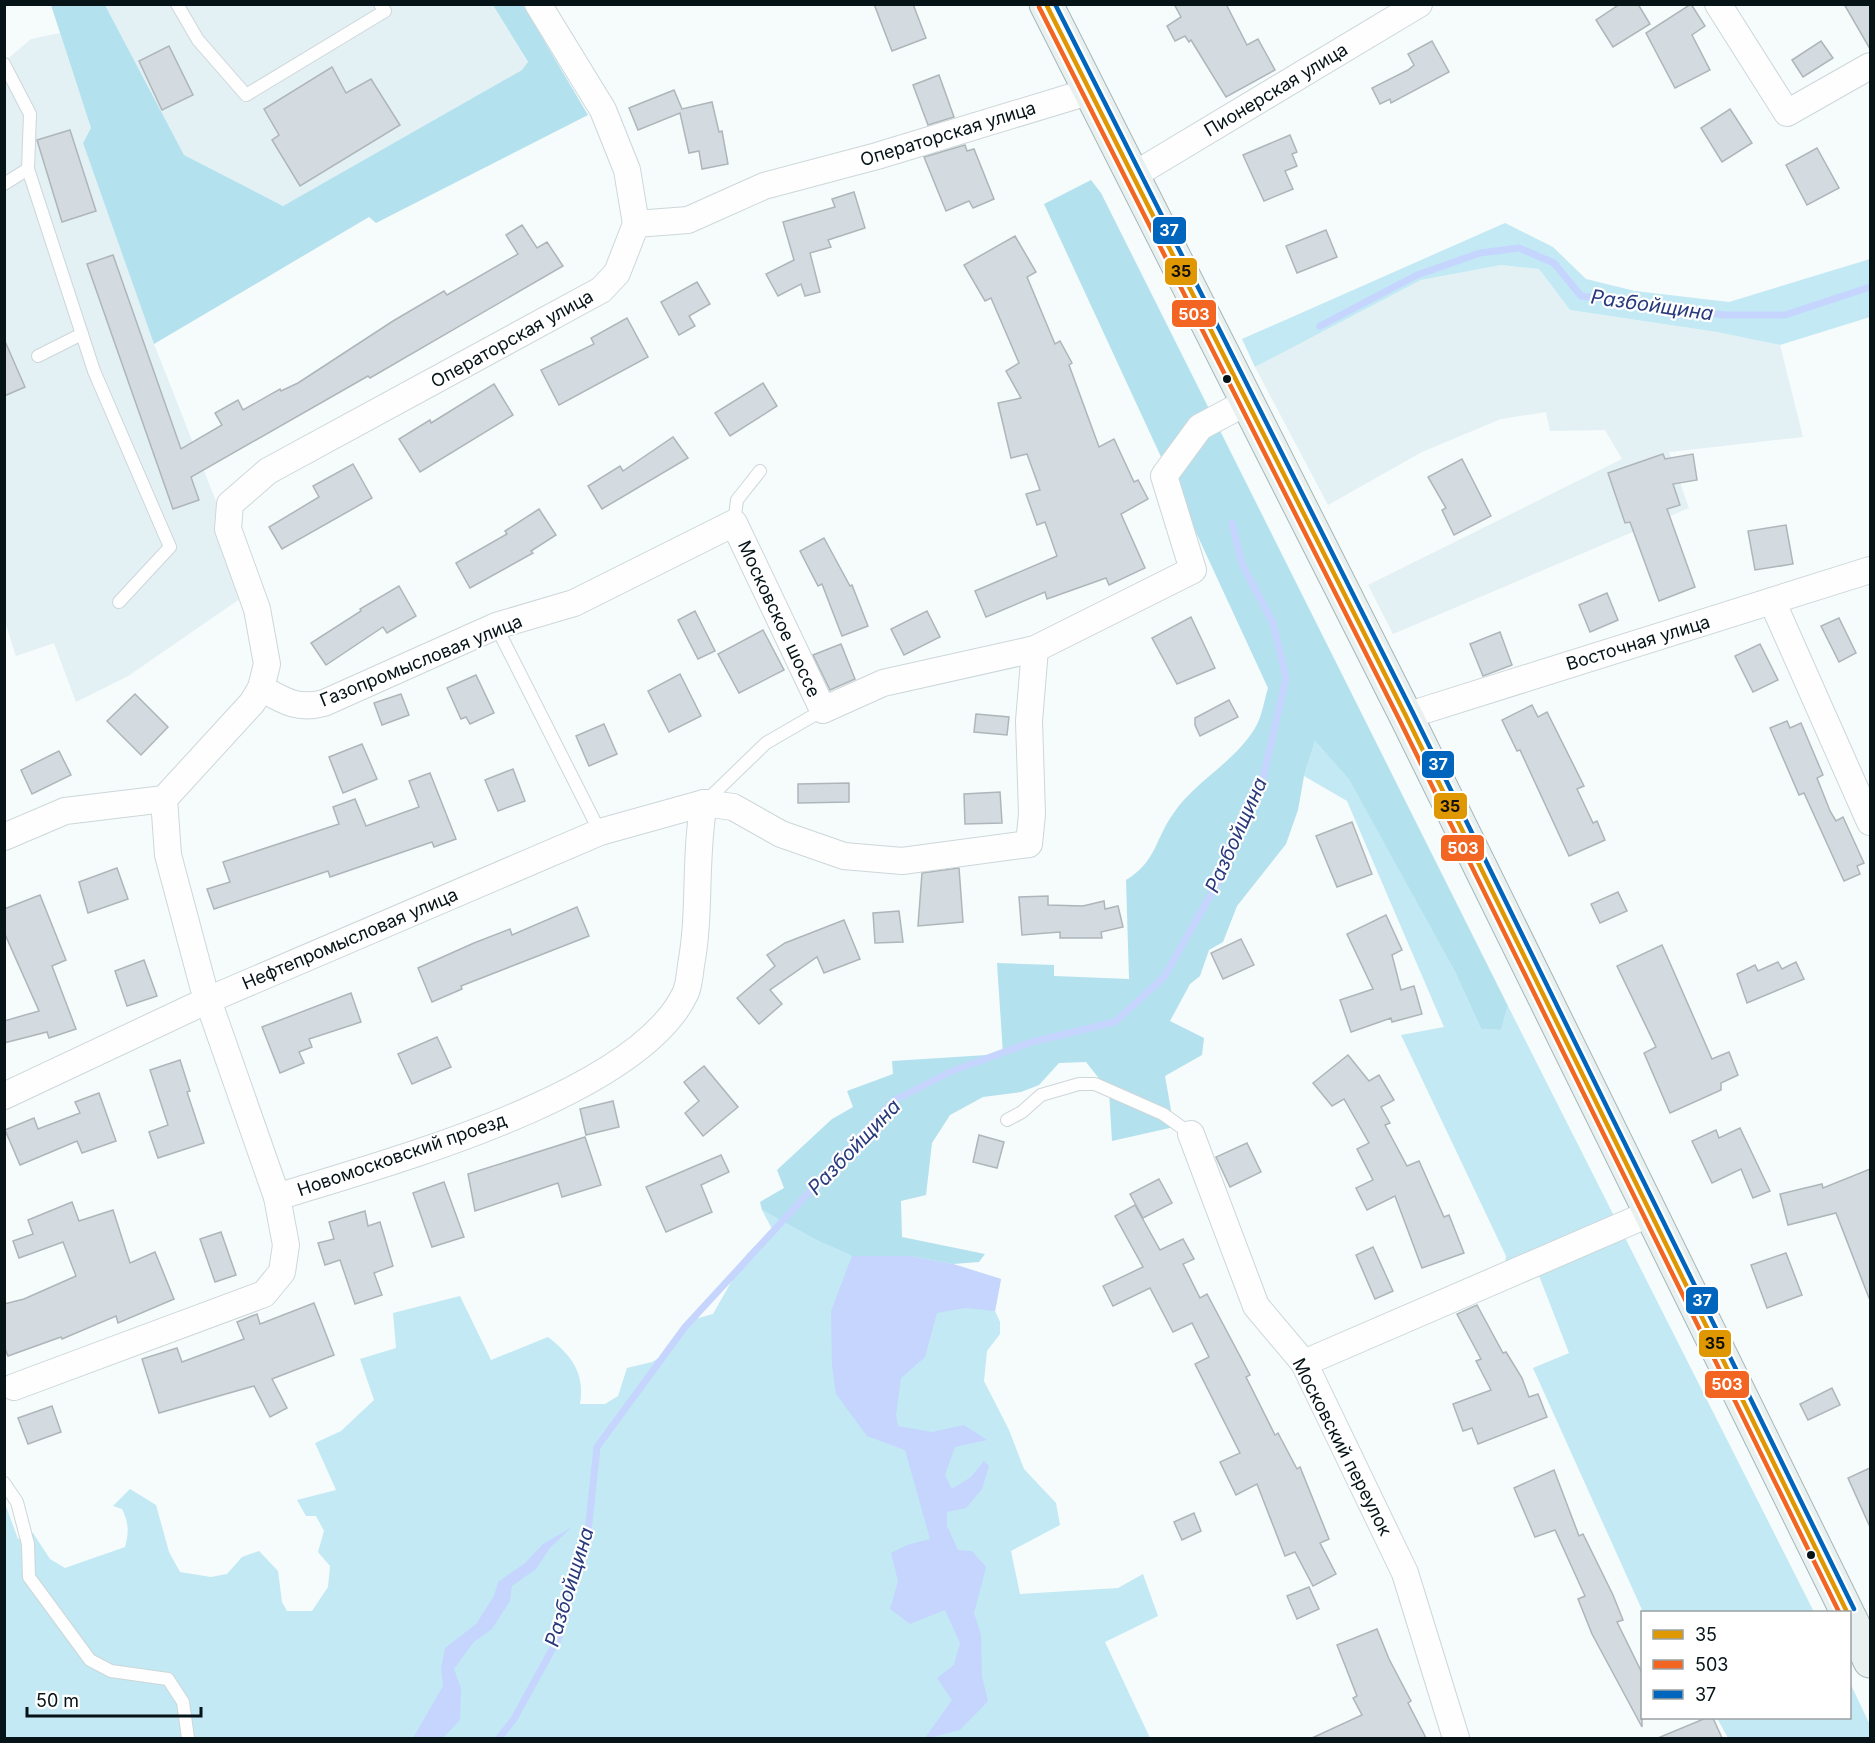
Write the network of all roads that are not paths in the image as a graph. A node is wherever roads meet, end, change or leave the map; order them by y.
1 (177, 4) edge
2 (380, 4) edge
3 (538, 4) edge
4 (1046, 4) edge
5 (1419, 4) edge
6 (1718, 4) edge
7 (4, 64) edge
8 (1870, 66) edge
9 (1091, 91) junction
10 (28, 170) junction
11 (1134, 175) junction
12 (4, 184) edge
13 (636, 224) junction
14 (82, 334) junction
15 (38, 356) dead end
16 (1247, 402) junction
17 (760, 471) dead end
18 (734, 523) junction
19 (1870, 570) edge
20 (1772, 601) junction
21 (119, 602) dead end
22 (496, 626) junction
23 (1035, 649) junction
24 (261, 688) junction
25 (823, 710) junction
26 (1406, 716) junction
27 (164, 799) junction
28 (704, 803) junction
29 (1870, 822) edge
30 (600, 832) junction
31 (4, 837) edge
32 (208, 1000) junction
33 (4, 1096) edge
34 (1007, 1120) dead end
35 (1191, 1134) joint
36 (277, 1197) junction
37 (1651, 1213) junction
38 (1304, 1363) junction
39 (9, 1390) edge
40 (4, 1483) edge
41 (1847, 1611) edge
42 (1851, 1620) edge
43 (1870, 1661) edge
44 (188, 1738) edge
45 (1456, 1738) edge

1 - 2 lane
3 - 13 street
4 - 9 main road
5 - 11 street, Пионерская улица
6 - 8 street
7 - 10 lane
9 - 11 main road
9 - 13 street, Операторская улица
10 - 12 lane
10 - 14 lane
11 - 16 main road
13 - 24 street, Операторская улица
14 - 15 lane
14 - 21 lane
16 - 23 street, Московское шоссе
16 - 26 main road
17 - 18 lane
18 - 22 street, Газопромысловая улица
18 - 25 street, Московское шоссе
19 - 20 street, Восточная улица
20 - 26 street, Восточная улица
20 - 29 street
22 - 24 street, Газопромысловая улица
22 - 30 lane
23 - 25 street, Московское шоссе
23 - 28 street
24 - 27 street
25 - 28 lane
26 - 37 main road
27 - 31 street
27 - 32 street
28 - 30 street, Нефтепромысловая улица
28 - 36 street, Новомосковский проезд
30 - 32 street, Нефтепромысловая улица
32 - 33 street, Нефтепромысловая улица
32 - 36 street
34 - 35 lane
35 - 38 street, Московский переулок
36 - 39 street, Новомосковский проезд
37 - 38 street
37 - 41 main road
38 - 45 street, Московский переулок
40 - 44 lane
42 - 43 main road

